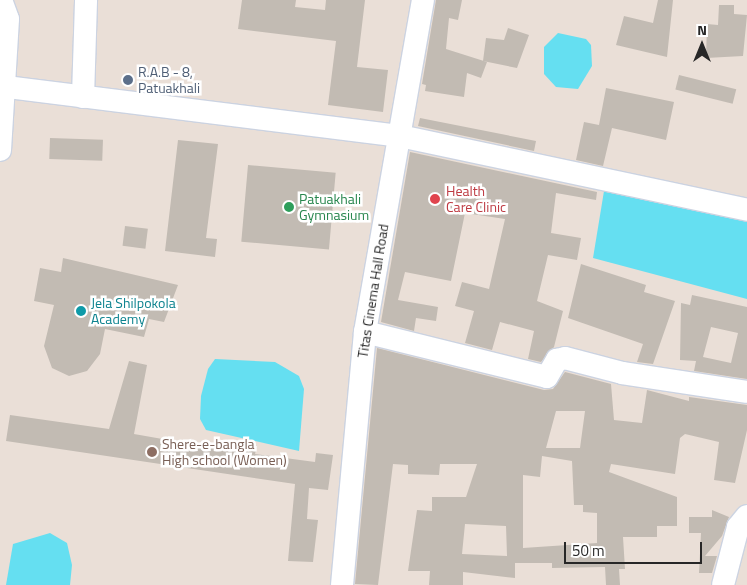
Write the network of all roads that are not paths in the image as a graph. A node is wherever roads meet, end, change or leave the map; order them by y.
1 (1, 0) edge
2 (86, 0) edge
3 (423, 0) edge
4 (7, 87) junction
5 (83, 97) junction
6 (400, 136) junction
7 (0, 150) edge
8 (747, 210) edge
9 (365, 332) junction
10 (747, 392) edge
11 (747, 516) edge
12 (342, 585) edge
13 (723, 585) edge

1 - 4 street
2 - 5 street
3 - 6 street, Titas Cinema Hall Road
4 - 5 street
4 - 7 street
5 - 6 street
6 - 8 street
6 - 9 street, Titas Cinema Hall Road
9 - 10 street
9 - 12 street, Titas Cinema Hall Road
11 - 13 street

